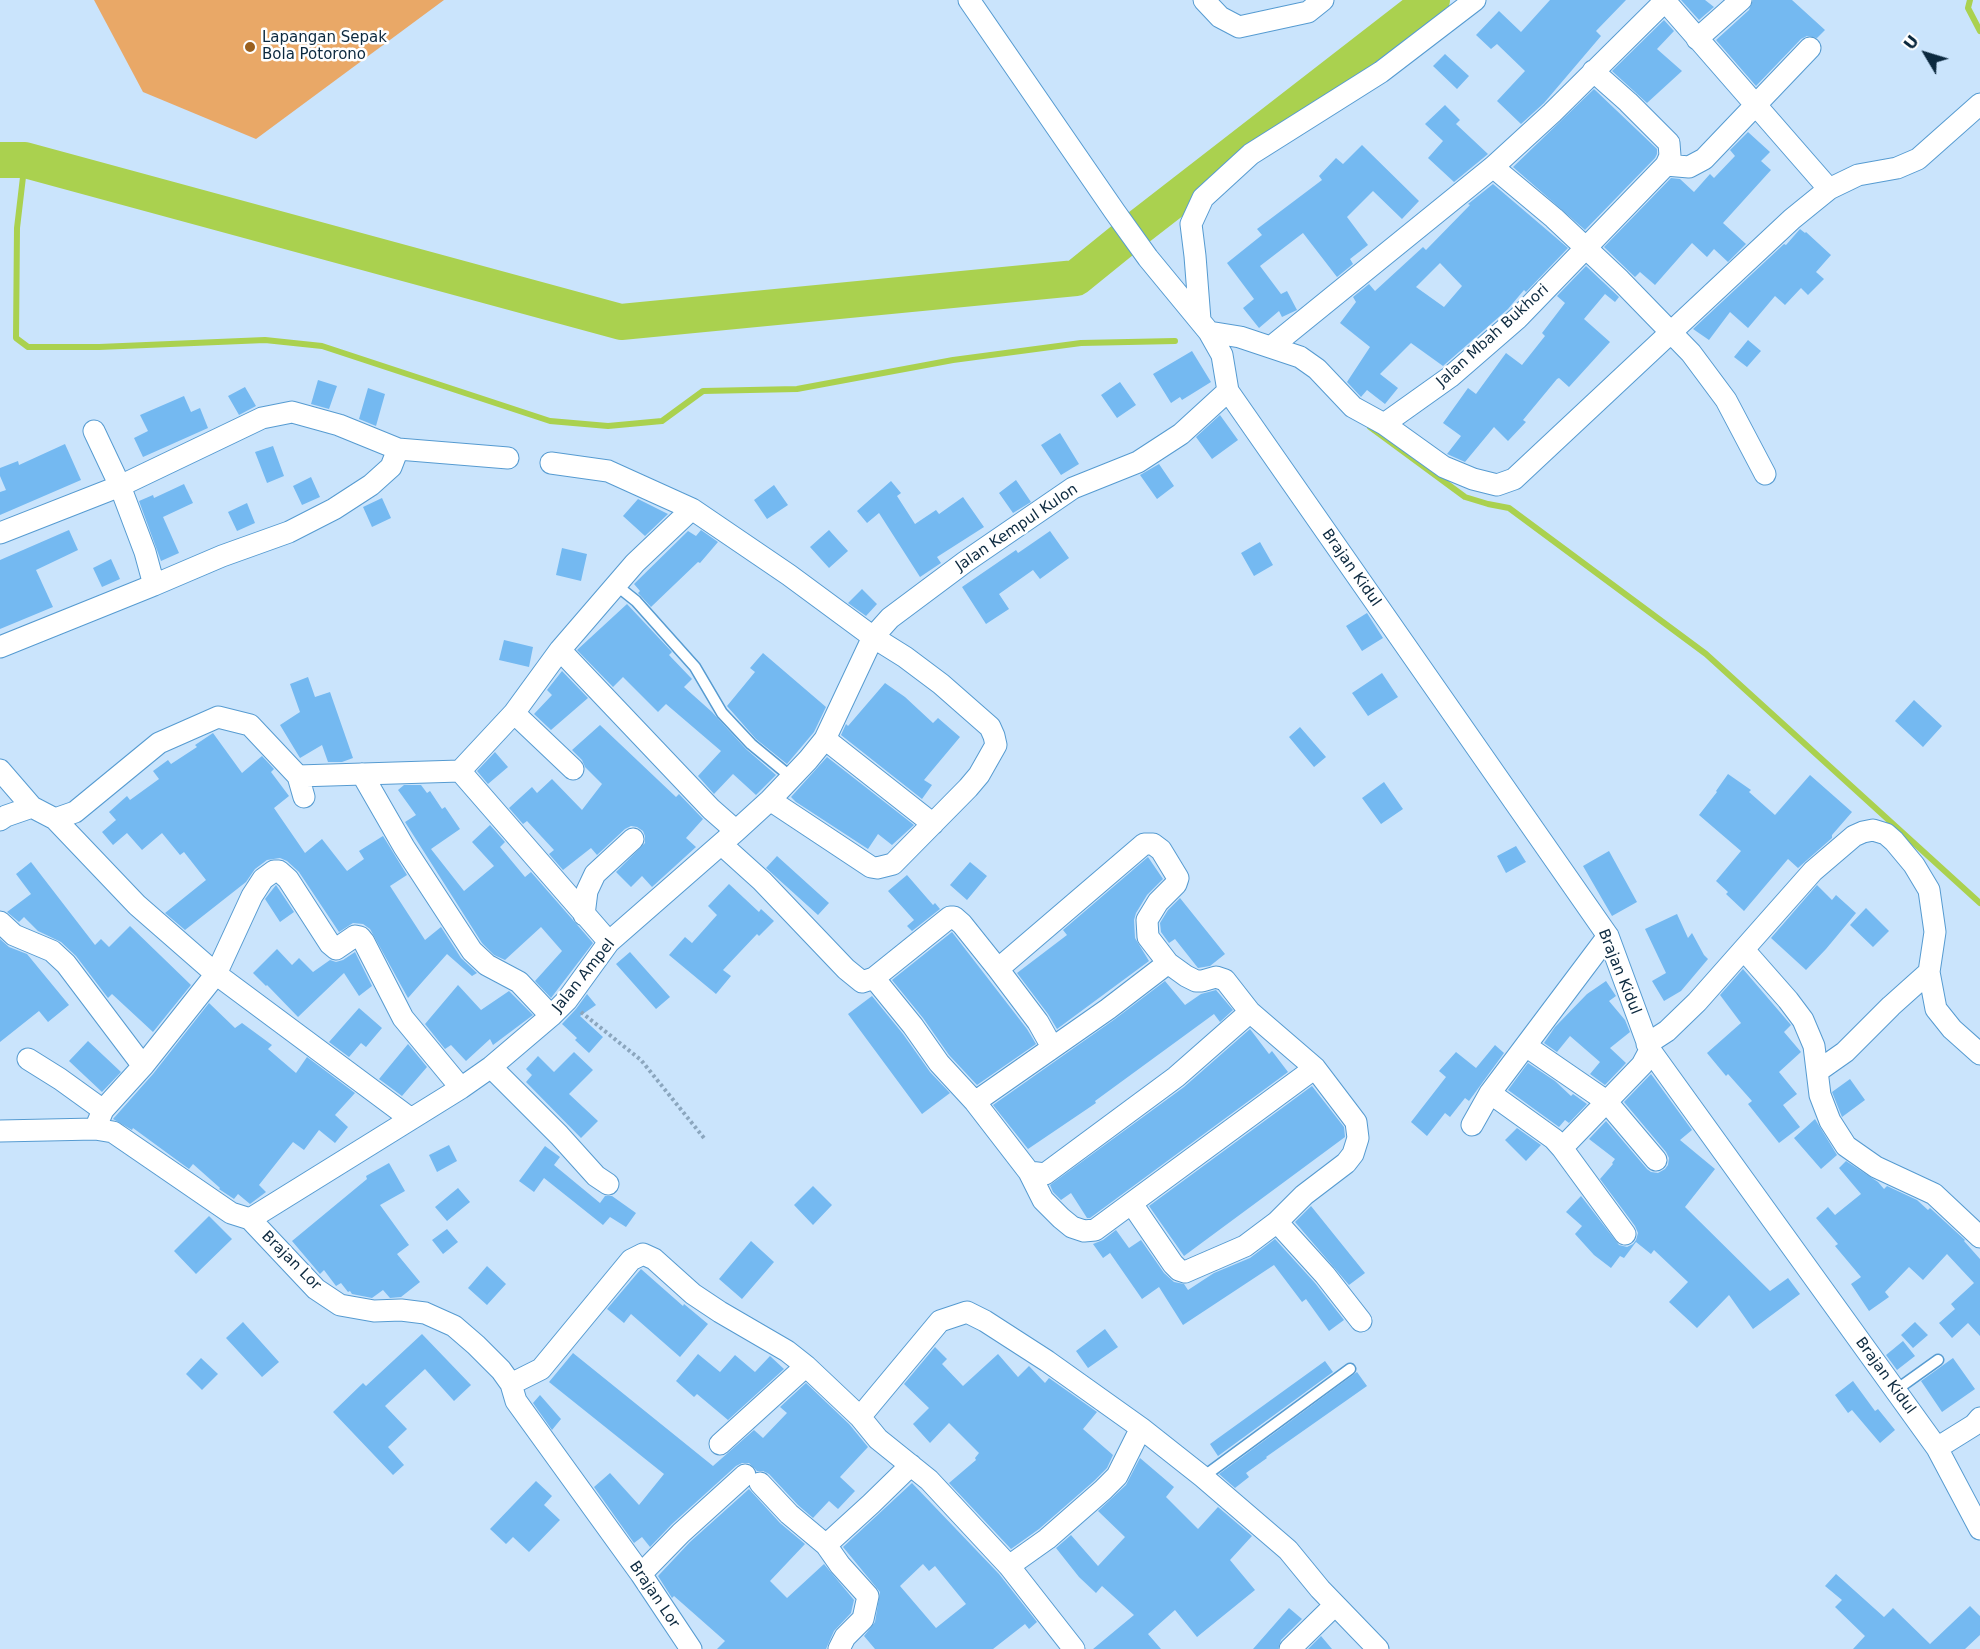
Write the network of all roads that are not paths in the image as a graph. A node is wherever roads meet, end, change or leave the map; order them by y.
1 (969, 0) edge
2 (1204, 0) edge
3 (1323, 0) edge
4 (1475, 0) edge
5 (1741, 0) edge
6 (1665, 1) edge
7 (1697, 39) junction
8 (1810, 48) dead end
9 (1593, 71) junction
10 (1980, 104) edge
11 (1756, 105) junction
12 (1666, 165) junction
13 (1493, 167) junction
14 (1829, 189) junction
15 (1587, 249) junction
16 (1204, 326) junction
17 (1670, 332) junction
18 (1271, 347) junction
19 (1228, 392) junction
20 (1384, 424) junction
21 (94, 431) dead end
22 (398, 449) junction
23 (508, 458) dead end
24 (551, 463) dead end
25 (1765, 474) dead end
26 (120, 486) junction
27 (692, 509) junction
28 (0, 533) edge
29 (154, 585) junction
30 (616, 585) junction
31 (873, 637) junction
32 (0, 647) edge
33 (561, 651) junction
34 (514, 713) junction
35 (825, 739) junction
36 (573, 769) dead end
37 (0, 770) edge
38 (460, 771) junction
39 (362, 774) junction
40 (791, 777) junction
41 (770, 800) junction
42 (33, 807) junction
43 (55, 819) junction
44 (0, 820) edge
45 (933, 824) junction
46 (729, 838) junction
47 (633, 839) dead end
48 (584, 915) junction
49 (0, 922) edge
50 (1608, 936) junction
51 (609, 942) junction
52 (1744, 950) junction
53 (1168, 963) junction
54 (998, 969) junction
55 (1929, 972) junction
56 (216, 974) junction
57 (874, 978) junction
58 (1250, 1012) junction
59 (551, 1016) junction
60 (1526, 1046) junction
61 (1052, 1047) junction
62 (1648, 1047) junction
63 (1980, 1054) edge
64 (28, 1059) dead end
65 (143, 1066) junction
66 (491, 1067) junction
67 (1315, 1068) junction
68 (1818, 1071) junction
69 (460, 1088) junction
70 (1490, 1093) junction
71 (1606, 1101) junction
72 (975, 1102) junction
73 (99, 1119) junction
74 (411, 1119) junction
75 (1472, 1125) dead end
76 (0, 1131) edge
77 (1562, 1148) junction
78 (1656, 1160) dead end
79 (1029, 1172) junction
80 (608, 1184) dead end
81 (1132, 1204) junction
82 (250, 1219) junction
83 (1277, 1222) junction
84 (1624, 1234) dead end
85 (1980, 1237) edge
86 (1361, 1321) dead end
87 (1938, 1360) dead end
88 (806, 1366) junction
89 (1350, 1369) dead end
90 (511, 1384) junction
91 (1896, 1390) junction
92 (860, 1417) junction
93 (1980, 1418) edge
94 (1141, 1428) junction
95 (720, 1444) dead end
96 (1937, 1448) junction
97 (911, 1465) junction
98 (1203, 1477) junction
99 (1980, 1529) edge
100 (826, 1545) junction
101 (1009, 1566) junction
102 (641, 1575) junction
103 (1335, 1605) junction
104 (691, 1649) edge
105 (838, 1649) edge
106 (1074, 1649) edge
107 (1290, 1649) edge
108 (1378, 1649) edge

1 - 16 street
2 - 3 street
4 - 16 street
5 - 7 street
6 - 7 street
6 - 9 street
7 - 11 street
8 - 11 street
9 - 12 street
9 - 13 street
10 - 14 street
11 - 12 street
11 - 14 street
12 - 15 street, Jalan Mbah Bukhori
13 - 15 street
13 - 18 street
14 - 17 street
15 - 17 street
15 - 20 street, Jalan Mbah Bukhori
16 - 18 street
16 - 19 street, Brajan Kidul
17 - 20 street
17 - 25 street
18 - 20 street
19 - 31 street, Jalan Kempul Kulon
19 - 50 street, Brajan Kidul
21 - 26 street
22 - 23 street
22 - 26 street
22 - 29 street
24 - 27 street
26 - 28 street
26 - 29 street
27 - 30 street
27 - 31 street
29 - 32 street
30 - 33 street
30 - 40 lane
31 - 35 street, Jalan Ampel
31 - 45 street
33 - 34 street
33 - 46 street
34 - 36 street
34 - 38 street
35 - 40 street, Jalan Ampel
35 - 45 street
37 - 42 street
38 - 39 street
38 - 48 street
39 - 43 street
39 - 59 street
40 - 41 street, Jalan Ampel
41 - 45 street
41 - 46 street, Jalan Ampel
42 - 43 street
42 - 44 street
43 - 56 street
46 - 51 street, Jalan Ampel
46 - 57 street
47 - 48 street
48 - 51 street
49 - 65 street
50 - 60 street
50 - 62 street, Brajan Kidul
51 - 59 street, Jalan Ampel
52 - 55 street
52 - 62 street
52 - 68 street
53 - 54 street
53 - 58 street
53 - 61 street
54 - 57 street
54 - 61 street
55 - 63 street
55 - 68 street
56 - 65 street
56 - 69 street
56 - 74 street
57 - 72 street
58 - 67 street
58 - 79 street
59 - 66 street, Jalan Ampel
60 - 70 street
60 - 71 street
61 - 72 street
62 - 71 street
62 - 91 street, Brajan Kidul
64 - 73 street
65 - 73 street
66 - 69 street, Jalan Ampel
66 - 80 street
67 - 81 street
67 - 83 street
68 - 85 street
69 - 74 street, Jalan Ampel
70 - 75 street
70 - 77 street
71 - 77 street
71 - 78 street
72 - 79 street
73 - 76 street, Brajan Lor
73 - 82 street, Brajan Lor
74 - 82 street, Jalan Ampel
77 - 84 street
79 - 81 street
81 - 83 street
82 - 90 street, Brajan Lor
83 - 86 street
87 - 91 lane
88 - 90 street
88 - 92 street
88 - 95 street
89 - 98 lane
90 - 102 street, Brajan Lor
91 - 96 street, Brajan Kidul
92 - 94 street
92 - 97 street
93 - 96 street
94 - 98 street
94 - 101 street
96 - 99 street, Brajan Kidul
97 - 100 street
97 - 101 street
98 - 103 street
100 - 102 street
100 - 105 street
101 - 106 street
102 - 104 street, Brajan Lor
103 - 107 street
103 - 108 street

